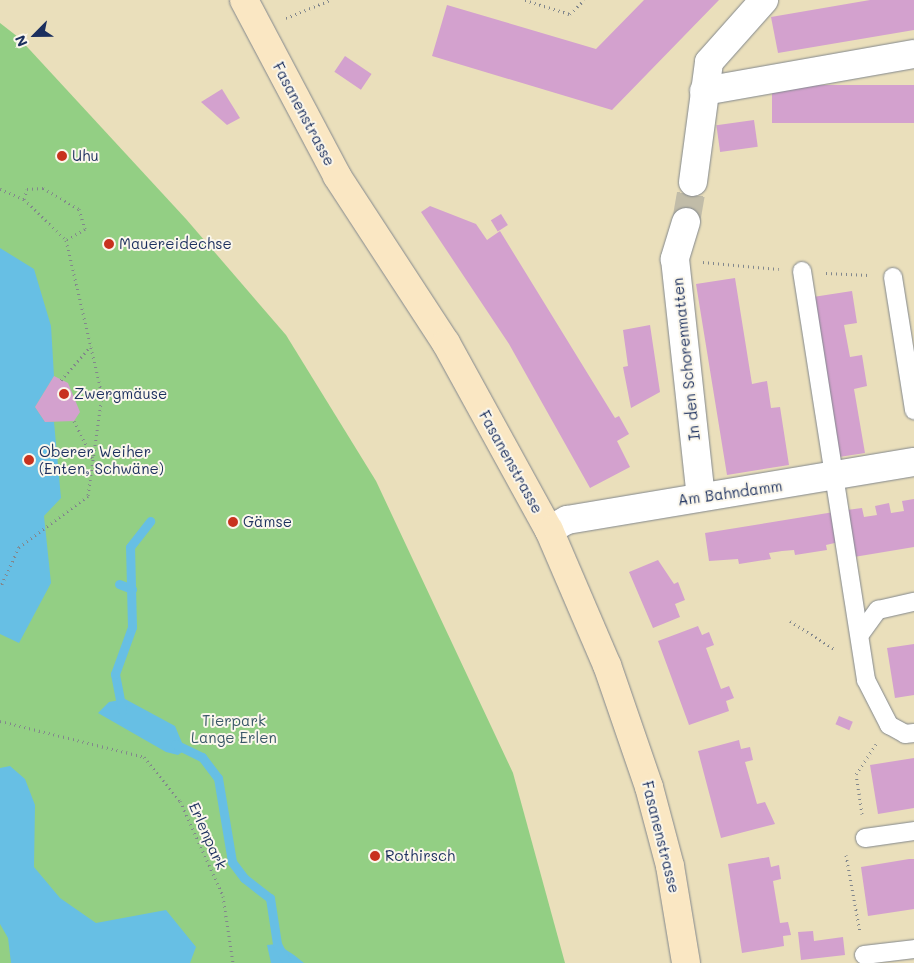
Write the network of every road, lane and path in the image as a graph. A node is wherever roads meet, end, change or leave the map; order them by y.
1 (244, 0) edge
2 (330, 0) edge
3 (525, 0) edge
4 (584, 0) edge
5 (764, 0) edge
6 (259, 30) junction
7 (914, 54) edge
8 (704, 91) junction
9 (693, 182) tunnel mouth
10 (0, 189) edge
11 (24, 199) junction
12 (686, 222) tunnel mouth
13 (66, 240) junction
14 (802, 271) dead end
15 (893, 277) dead end
16 (91, 346) junction
17 (61, 380) dead end
18 (914, 410) edge
19 (74, 422) dead end
20 (93, 459) junction
21 (914, 462) edge
22 (837, 478) junction
23 (701, 497) junction
24 (549, 530) junction
25 (0, 588) edge
26 (914, 602) edge
27 (790, 621) dead end
28 (861, 633) junction
29 (864, 667) junction
30 (0, 721) edge
31 (914, 733) edge
32 (914, 831) edge
33 (865, 838) dead end
34 (914, 949) edge
35 (864, 956) dead end
36 (232, 963) edge
37 (686, 963) edge

1 - 6 main road, Fasanenstrasse
2 - 6 path
3 - 4 path
5 - 8 street
6 - 24 main road, Fasanenstrasse
7 - 8 street
8 - 9 street
10 - 11 path
11 - 13 path
11 - 13 path
12 - 23 street, In den Schorenmatten
13 - 16 path
14 - 22 lane
15 - 18 lane
16 - 17 path
16 - 20 path
19 - 20 path
20 - 25 path
21 - 22 street, Am Bahndamm
22 - 23 street, Am Bahndamm
22 - 28 lane
23 - 24 street, Am Bahndamm
24 - 37 main road, Fasanenstrasse
26 - 28 lane
27 - 29 path
28 - 29 lane
29 - 31 lane
30 - 36 path, Erlenpark
32 - 33 lane
34 - 35 lane

